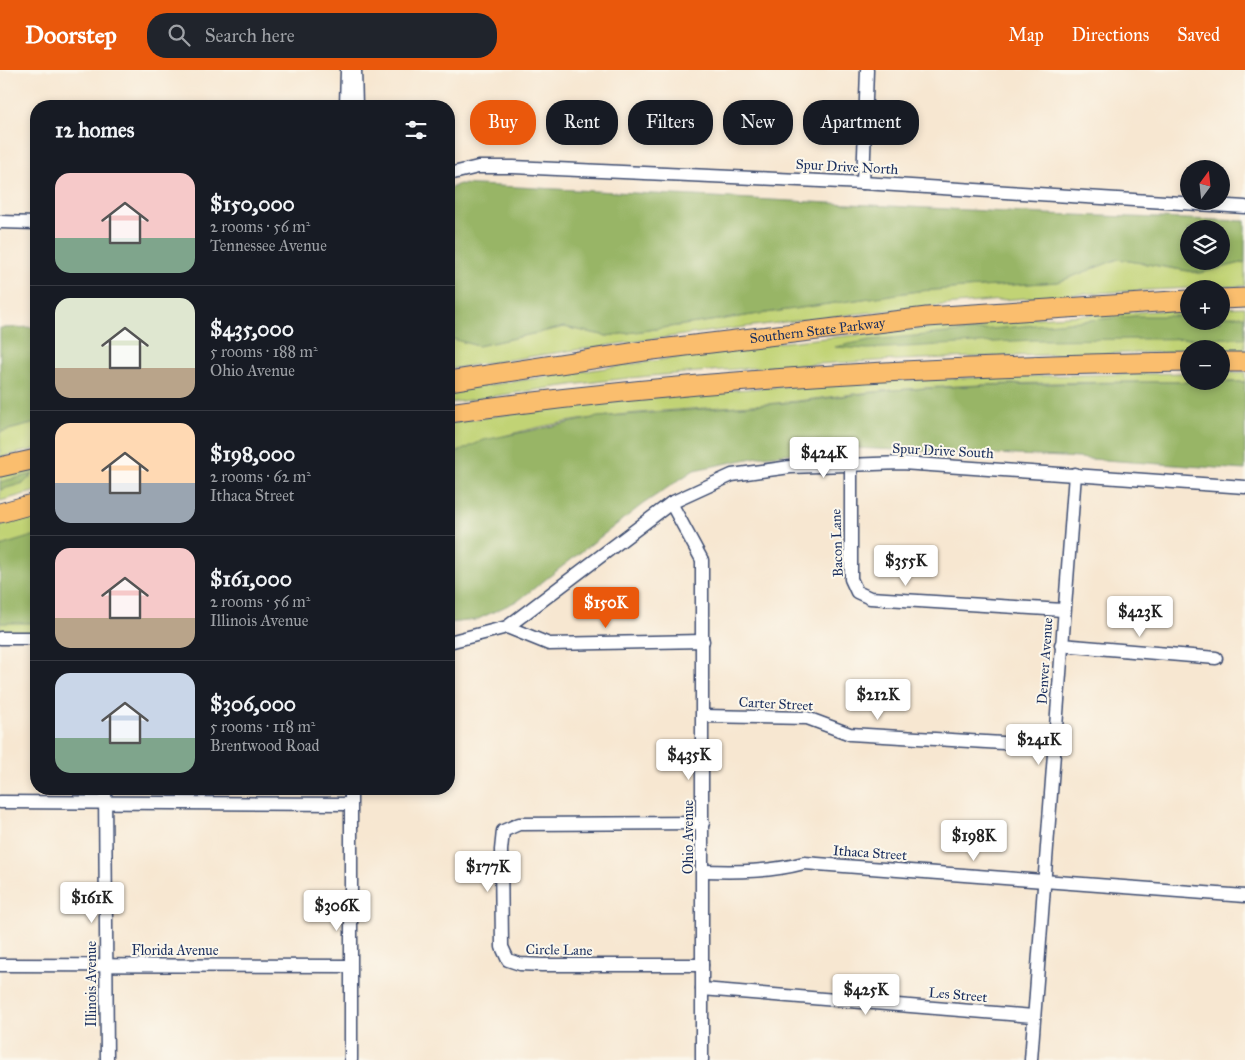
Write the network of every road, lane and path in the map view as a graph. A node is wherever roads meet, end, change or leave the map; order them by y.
1 (347, 70) edge
2 (355, 70) edge
3 (867, 70) edge
4 (346, 100) edge
5 (356, 100) edge
6 (455, 173) edge
7 (863, 182) junction
8 (1245, 207) edge
9 (0, 222) edge
10 (30, 223) edge
11 (1245, 298) edge
12 (1230, 299) edge
13 (1180, 301) edge
14 (1180, 362) edge
15 (1230, 362) edge
16 (1245, 362) edge
17 (455, 380) edge
18 (455, 412) edge
19 (30, 460) edge
20 (851, 464) junction
21 (0, 467) edge
22 (1075, 474) junction
23 (1245, 487) edge
24 (671, 503) junction
25 (30, 505) edge
26 (0, 513) edge
27 (1063, 610) junction
28 (506, 626) junction
29 (0, 638) edge
30 (30, 638) edge
31 (455, 640) edge
32 (703, 641) junction
33 (1061, 645) junction
34 (1216, 658) dead end
35 (703, 716) junction
36 (1054, 746) junction
37 (105, 795) edge
38 (350, 795) edge
39 (0, 802) edge
40 (105, 802) junction
41 (350, 804) junction
42 (703, 823) junction
43 (703, 871) junction
44 (1044, 881) junction
45 (1245, 896) edge
46 (106, 964) junction
47 (0, 965) edge
48 (702, 965) junction
49 (350, 966) junction
50 (702, 989) junction
51 (1033, 1016) junction
52 (107, 1060) edge
53 (350, 1060) edge
54 (702, 1060) edge
55 (1031, 1060) edge

1 - 4 street
2 - 5 street
3 - 7 street
6 - 7 street, Spur Drive North
7 - 8 street, Spur Drive North
9 - 10 street
11 - 12 highway
13 - 17 highway, Southern State Parkway
14 - 18 highway
15 - 16 highway
19 - 21 highway
20 - 22 street, Spur Drive South
20 - 24 street, Spur Drive South
20 - 27 street, Bacon Lane
22 - 23 street, Spur Drive South
22 - 27 street, Denver Avenue
24 - 28 street, Spur Drive South
24 - 32 street, Ohio Avenue
25 - 26 highway
27 - 33 street, Denver Avenue
28 - 31 street, Spur Drive South
28 - 32 street
29 - 30 street
32 - 35 street, Ohio Avenue
33 - 34 street
33 - 36 street, Denver Avenue
35 - 36 street, Carter Street
35 - 42 street, Ohio Avenue
36 - 44 street, Denver Avenue
37 - 40 street, Illinois Avenue
38 - 41 street
39 - 40 street
40 - 41 street
40 - 46 street, Illinois Avenue
41 - 49 street
42 - 43 street, Ohio Avenue
42 - 48 street, Circle Lane
43 - 44 street, Ithaca Street
43 - 48 street, Ohio Avenue
44 - 45 street, Ithaca Street
44 - 51 street, Denver Avenue
46 - 47 street, Florida Avenue
46 - 49 street, Florida Avenue
46 - 52 street, Illinois Avenue
48 - 50 street, Ohio Avenue
49 - 53 street
50 - 51 street, Les Street
50 - 54 street, Ohio Avenue
51 - 55 street, Denver Avenue

